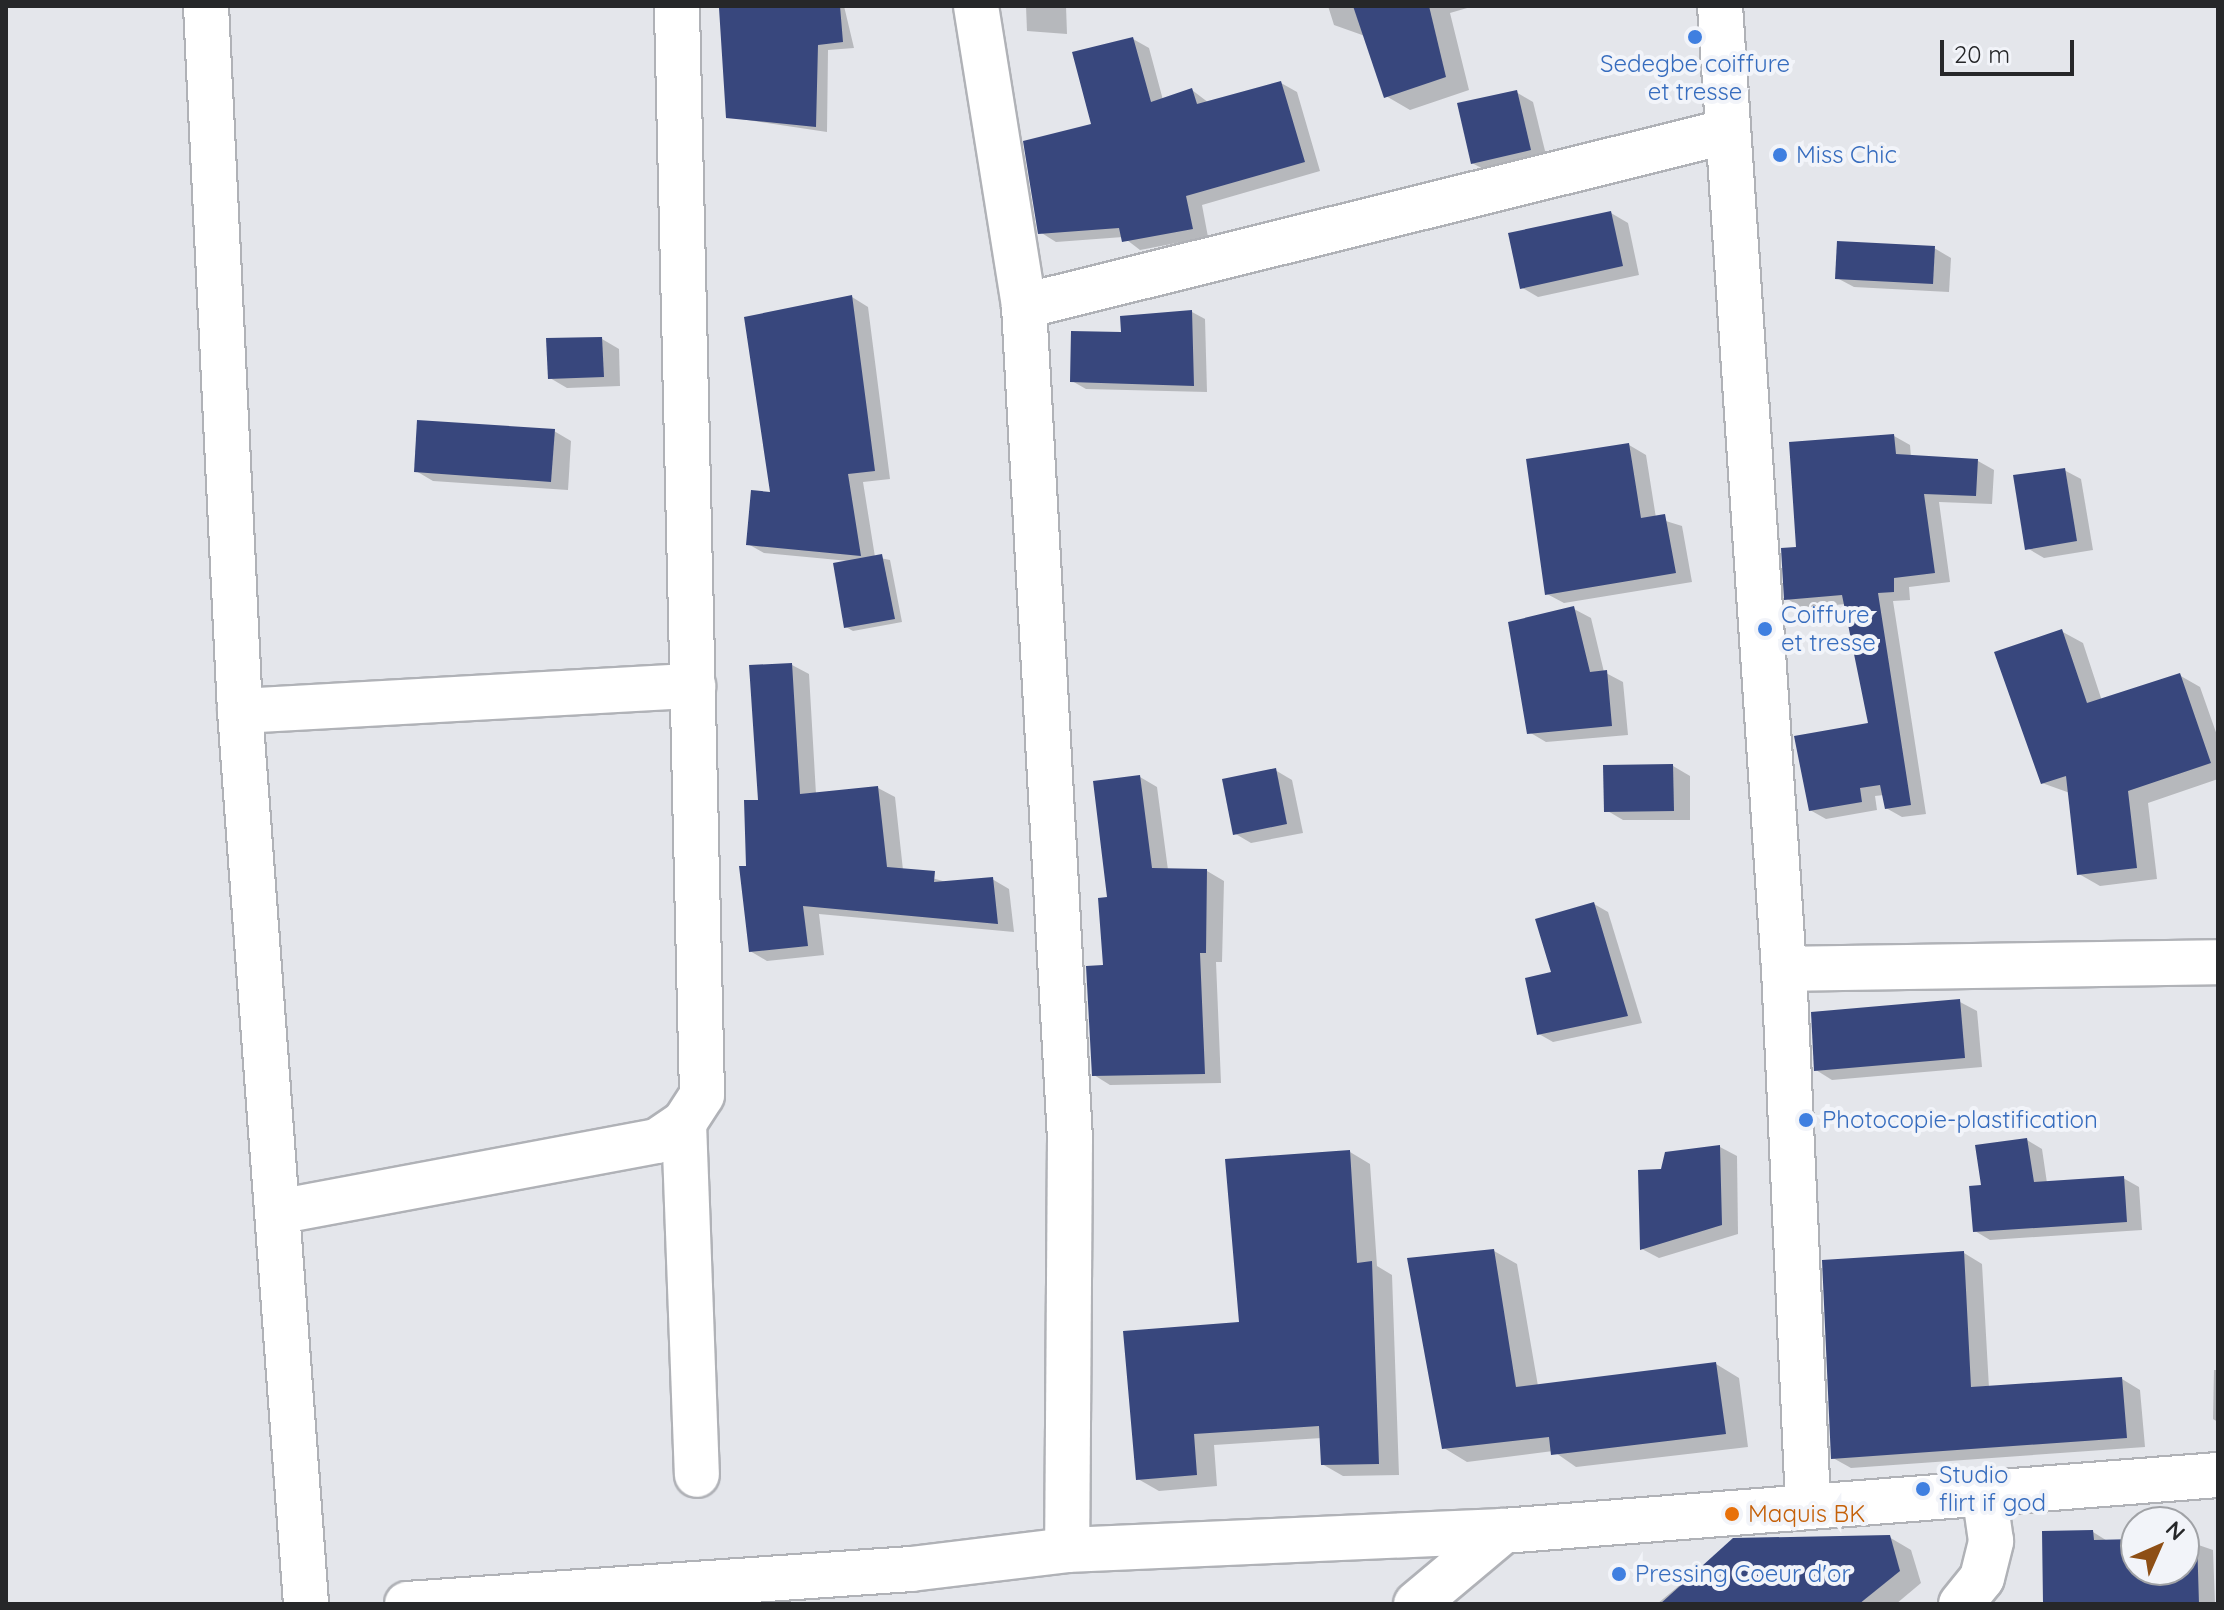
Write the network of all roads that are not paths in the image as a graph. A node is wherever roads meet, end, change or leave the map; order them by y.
1 (206, 6) edge
2 (677, 6) edge
3 (976, 6) edge
4 (1720, 6) edge
5 (1725, 132) junction
6 (1024, 306) junction
7 (693, 686) junction
8 (240, 711) junction
9 (2218, 962) edge
10 (1784, 969) junction
11 (684, 1123) junction
12 (277, 1212) junction
13 (697, 1475) dead end
14 (2218, 1475) edge
15 (1984, 1492) junction
16 (1808, 1504) junction
17 (1503, 1531) junction
18 (1067, 1550) junction
19 (911, 1569) junction
20 (306, 1604) edge
21 (407, 1604) edge
22 (868, 1604) edge
23 (1416, 1604) edge
24 (1961, 1604) edge

1 - 8 street
2 - 7 street
3 - 6 street
4 - 5 street
5 - 6 street
5 - 10 street
6 - 18 street
7 - 8 street
7 - 11 street
8 - 12 street
9 - 10 street
10 - 16 street
11 - 12 street
11 - 13 street
12 - 20 street
14 - 15 street
15 - 16 street
15 - 24 street
16 - 17 street
17 - 18 street
17 - 23 street
18 - 19 street
19 - 21 street
19 - 22 street

